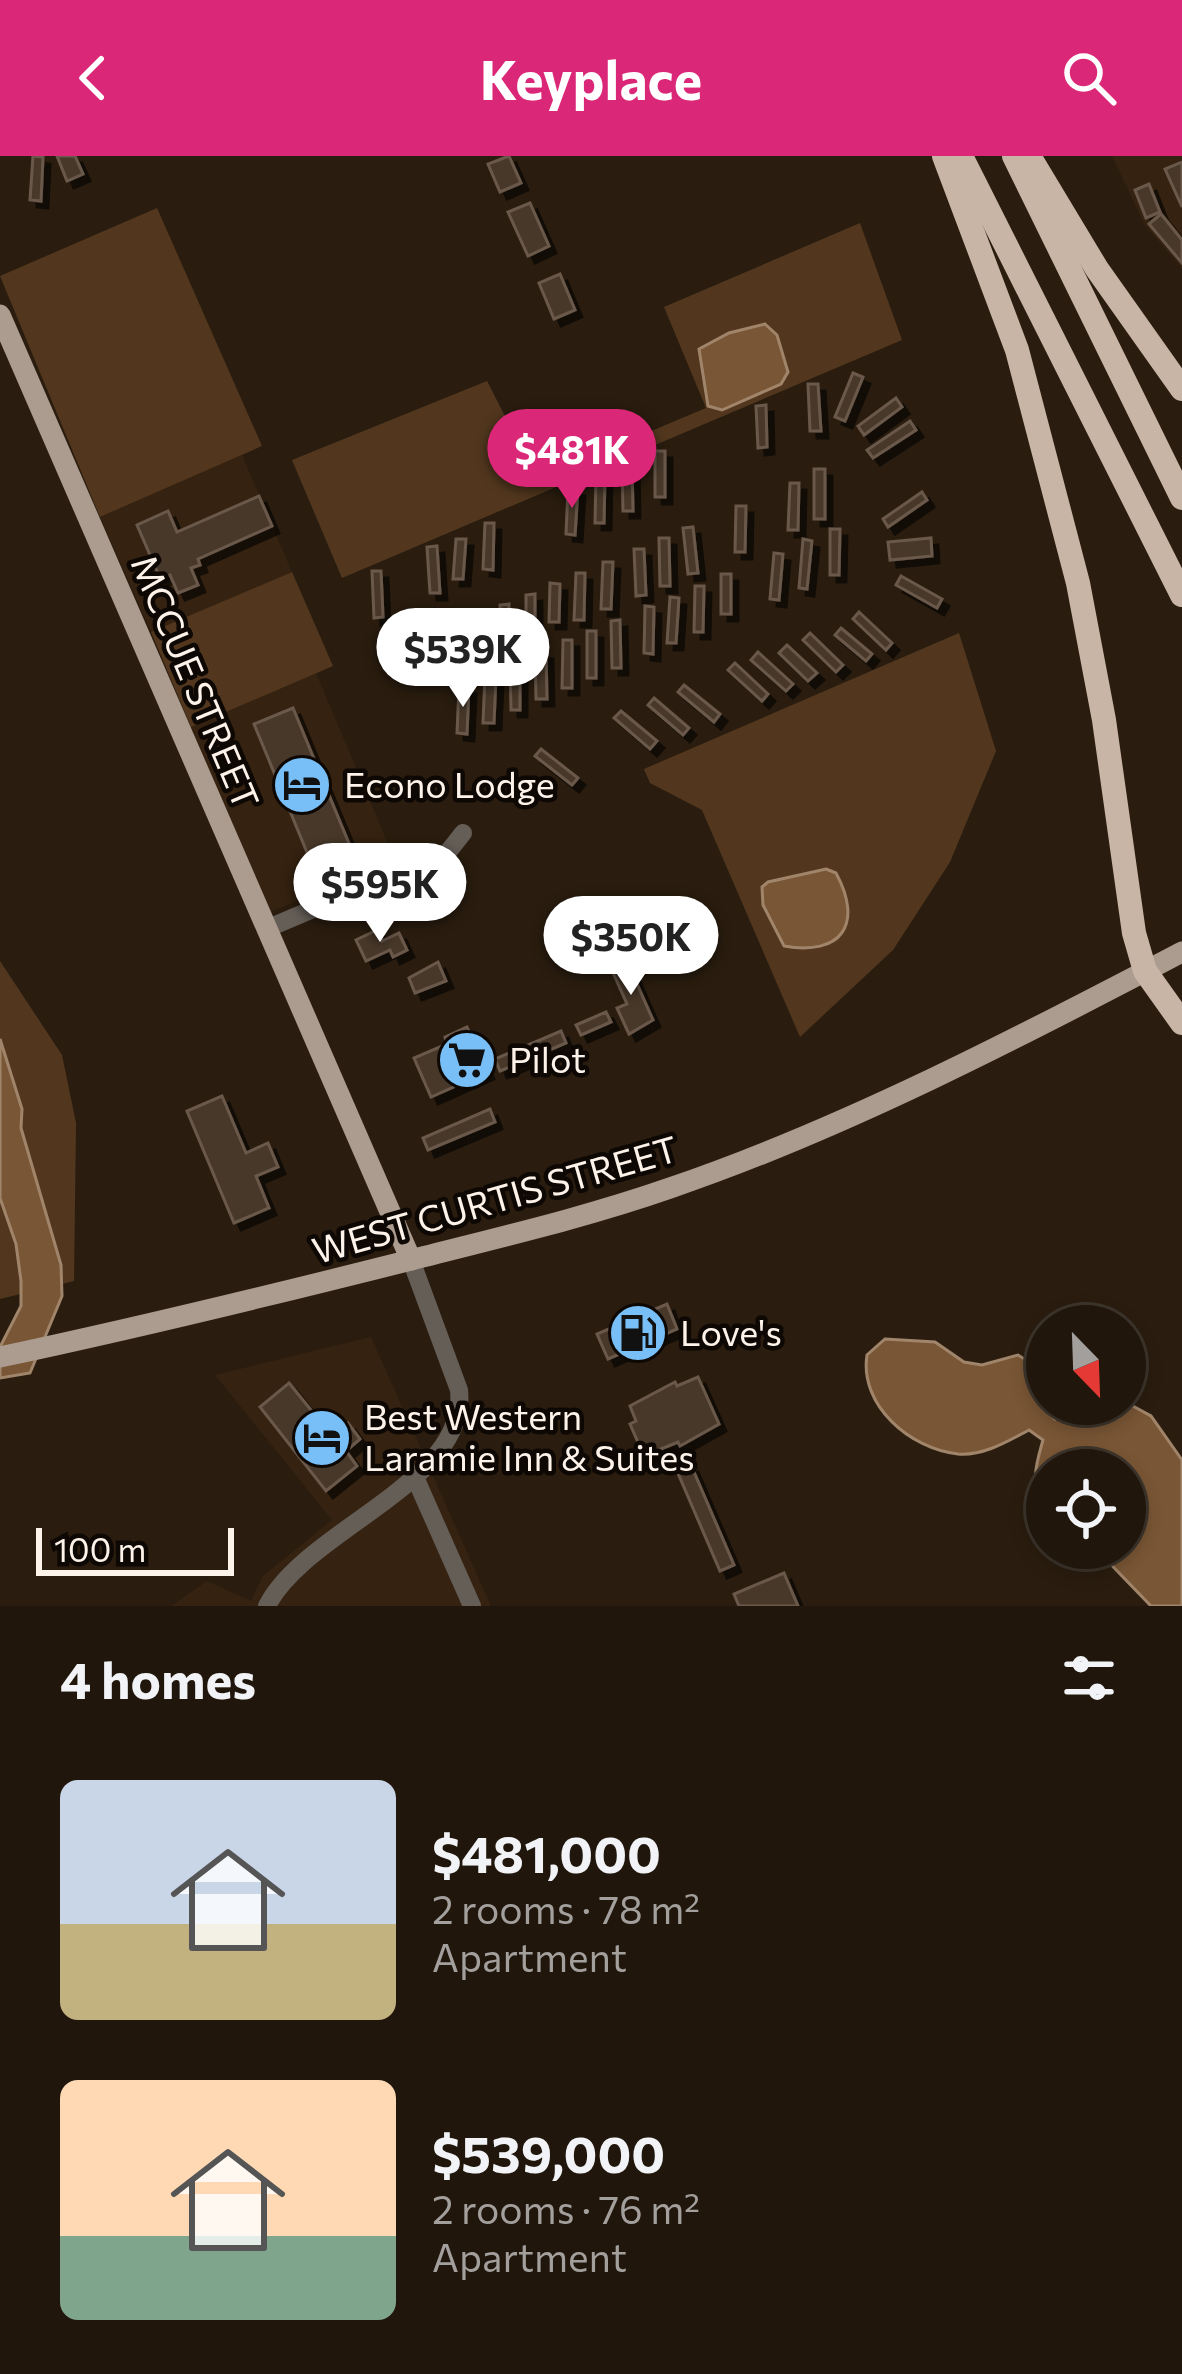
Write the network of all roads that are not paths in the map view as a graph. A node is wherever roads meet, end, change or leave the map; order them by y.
1 (944, 156) edge
2 (961, 156) edge
3 (1014, 156) edge
4 (1029, 156) edge
5 (0, 316) edge
6 (1182, 389) edge
7 (1182, 498) edge
8 (1182, 595) edge
9 (463, 833) dead end
10 (266, 929) junction
11 (1182, 952) edge
12 (1144, 971) junction
13 (1182, 1023) edge
14 (411, 1260) junction
15 (0, 1357) edge
16 (414, 1475) junction
17 (267, 1606) edge
18 (472, 1606) edge

1 - 12 highway
2 - 8 highway
3 - 7 highway
4 - 6 highway
5 - 10 main road, MCCUE STREET
9 - 10 street
10 - 14 main road, MCCUE STREET
11 - 12 main road, WEST CURTIS STREET
12 - 13 highway
12 - 14 main road, WEST CURTIS STREET
14 - 15 main road, WEST CURTIS STREET
14 - 16 street, MCCUE STREET
16 - 17 street
16 - 18 street

